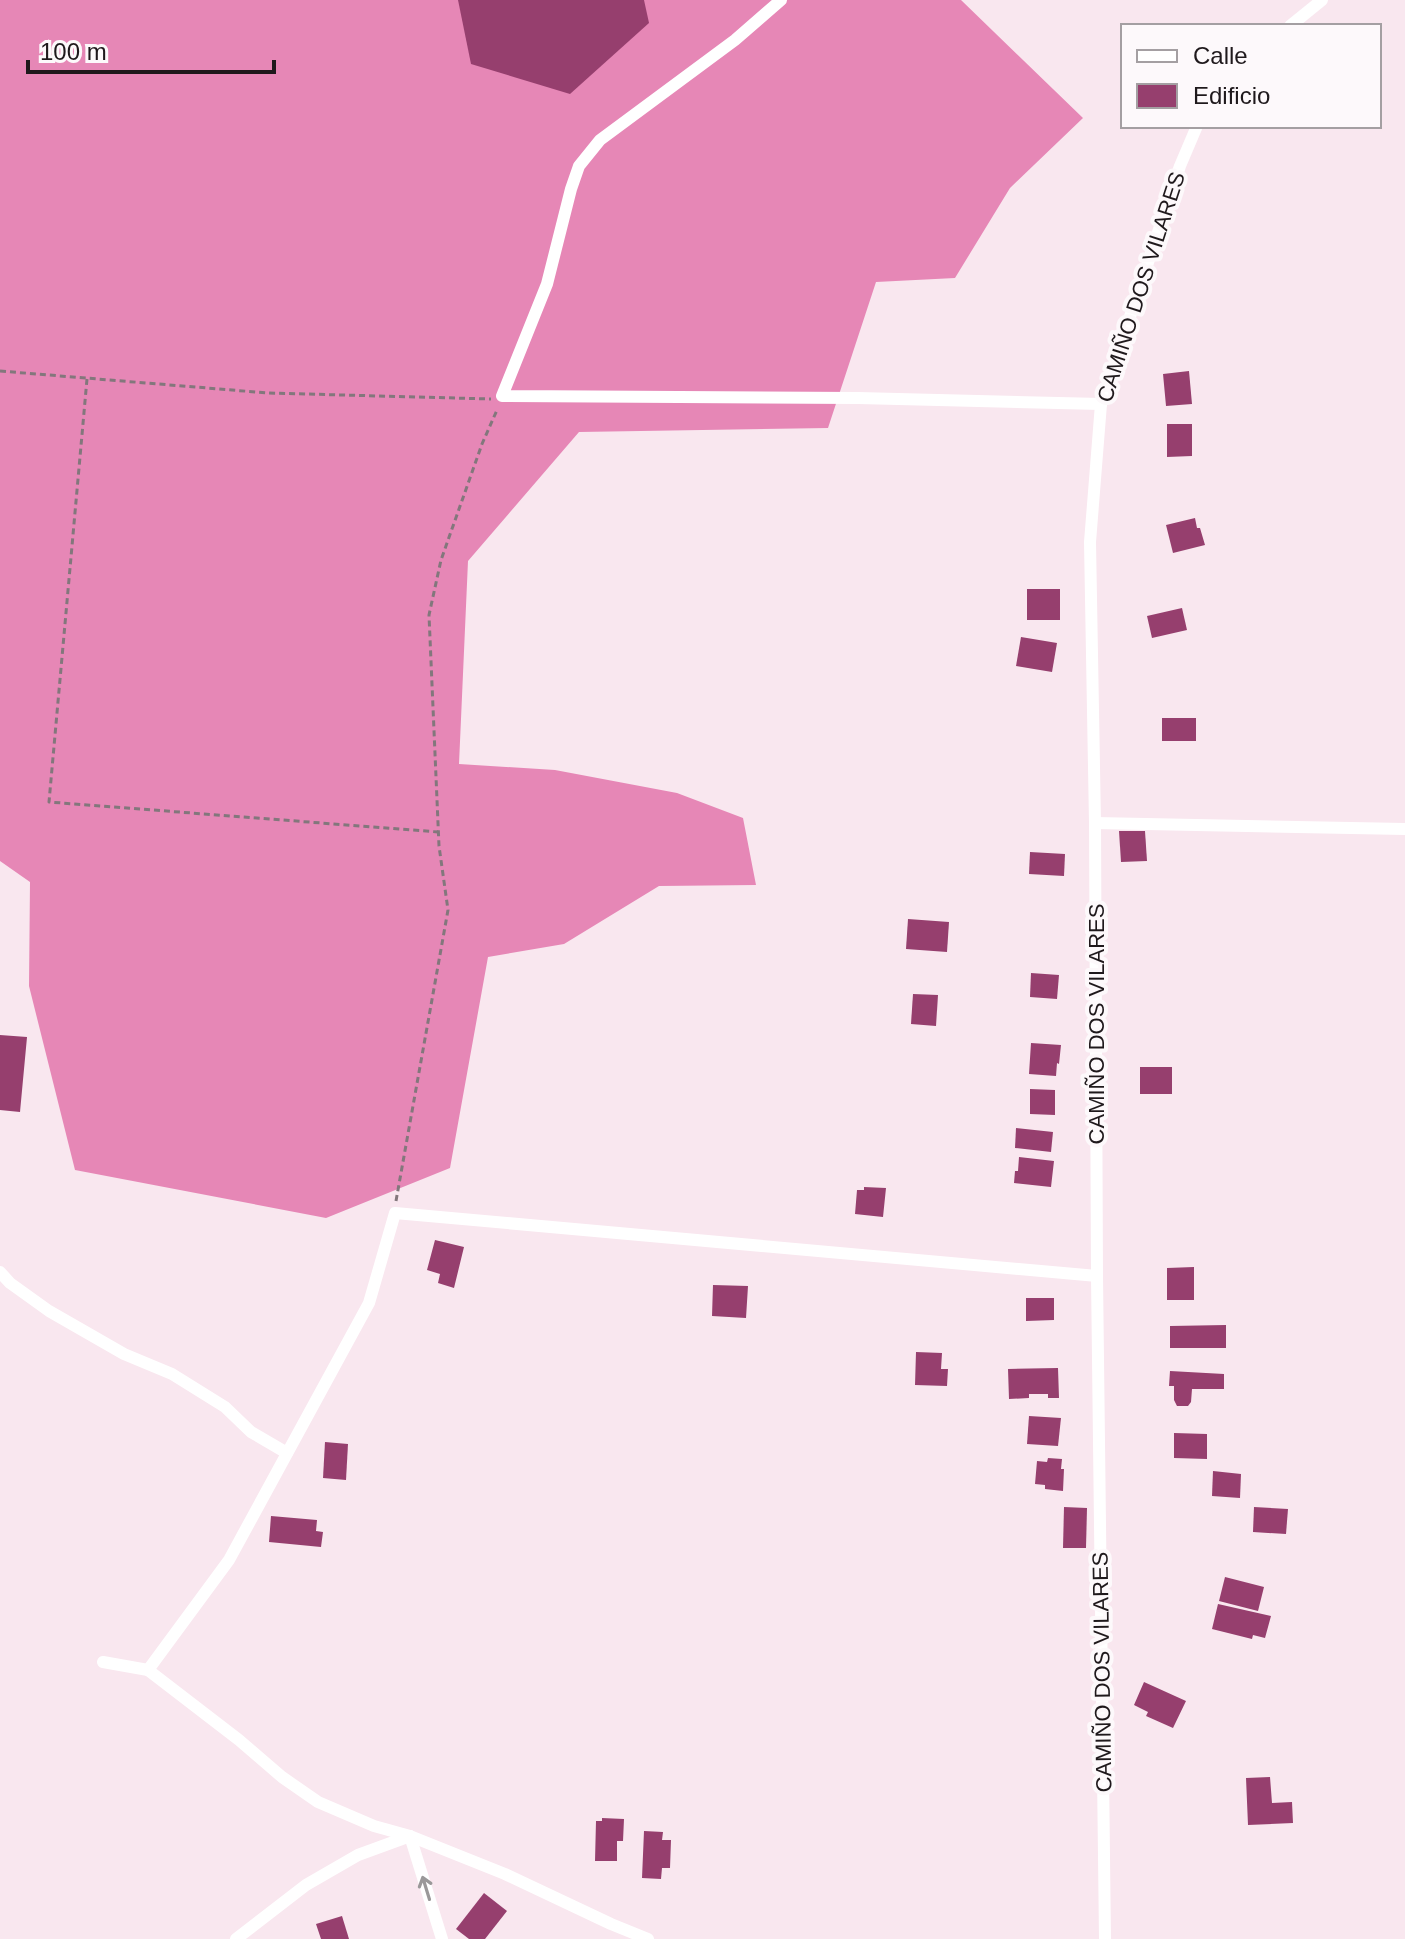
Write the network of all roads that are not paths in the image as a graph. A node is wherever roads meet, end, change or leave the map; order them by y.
1 (781, 0) edge
2 (1322, 0) edge
3 (1292, 24) edge
4 (1196, 128) edge
5 (1101, 404) junction
6 (1095, 823) junction
7 (1405, 829) edge
8 (0, 1272) edge
9 (1097, 1276) junction
10 (287, 1453) junction
11 (103, 1662) dead end
12 (148, 1670) junction
13 (410, 1836) junction
14 (236, 1939) edge
15 (442, 1939) edge
16 (648, 1939) edge
17 (1105, 1939) edge

1 - 5 street
2 - 3 street
4 - 5 street, CAMIÑO DOS VILARES
5 - 6 street, CAMIÑO DOS VILARES
6 - 7 street
6 - 9 street, CAMIÑO DOS VILARES
8 - 10 street
9 - 10 street
9 - 17 street, CAMIÑO DOS VILARES
10 - 12 street
11 - 12 street
12 - 13 street
13 - 14 street
15 -> 13 street
13 - 16 street

